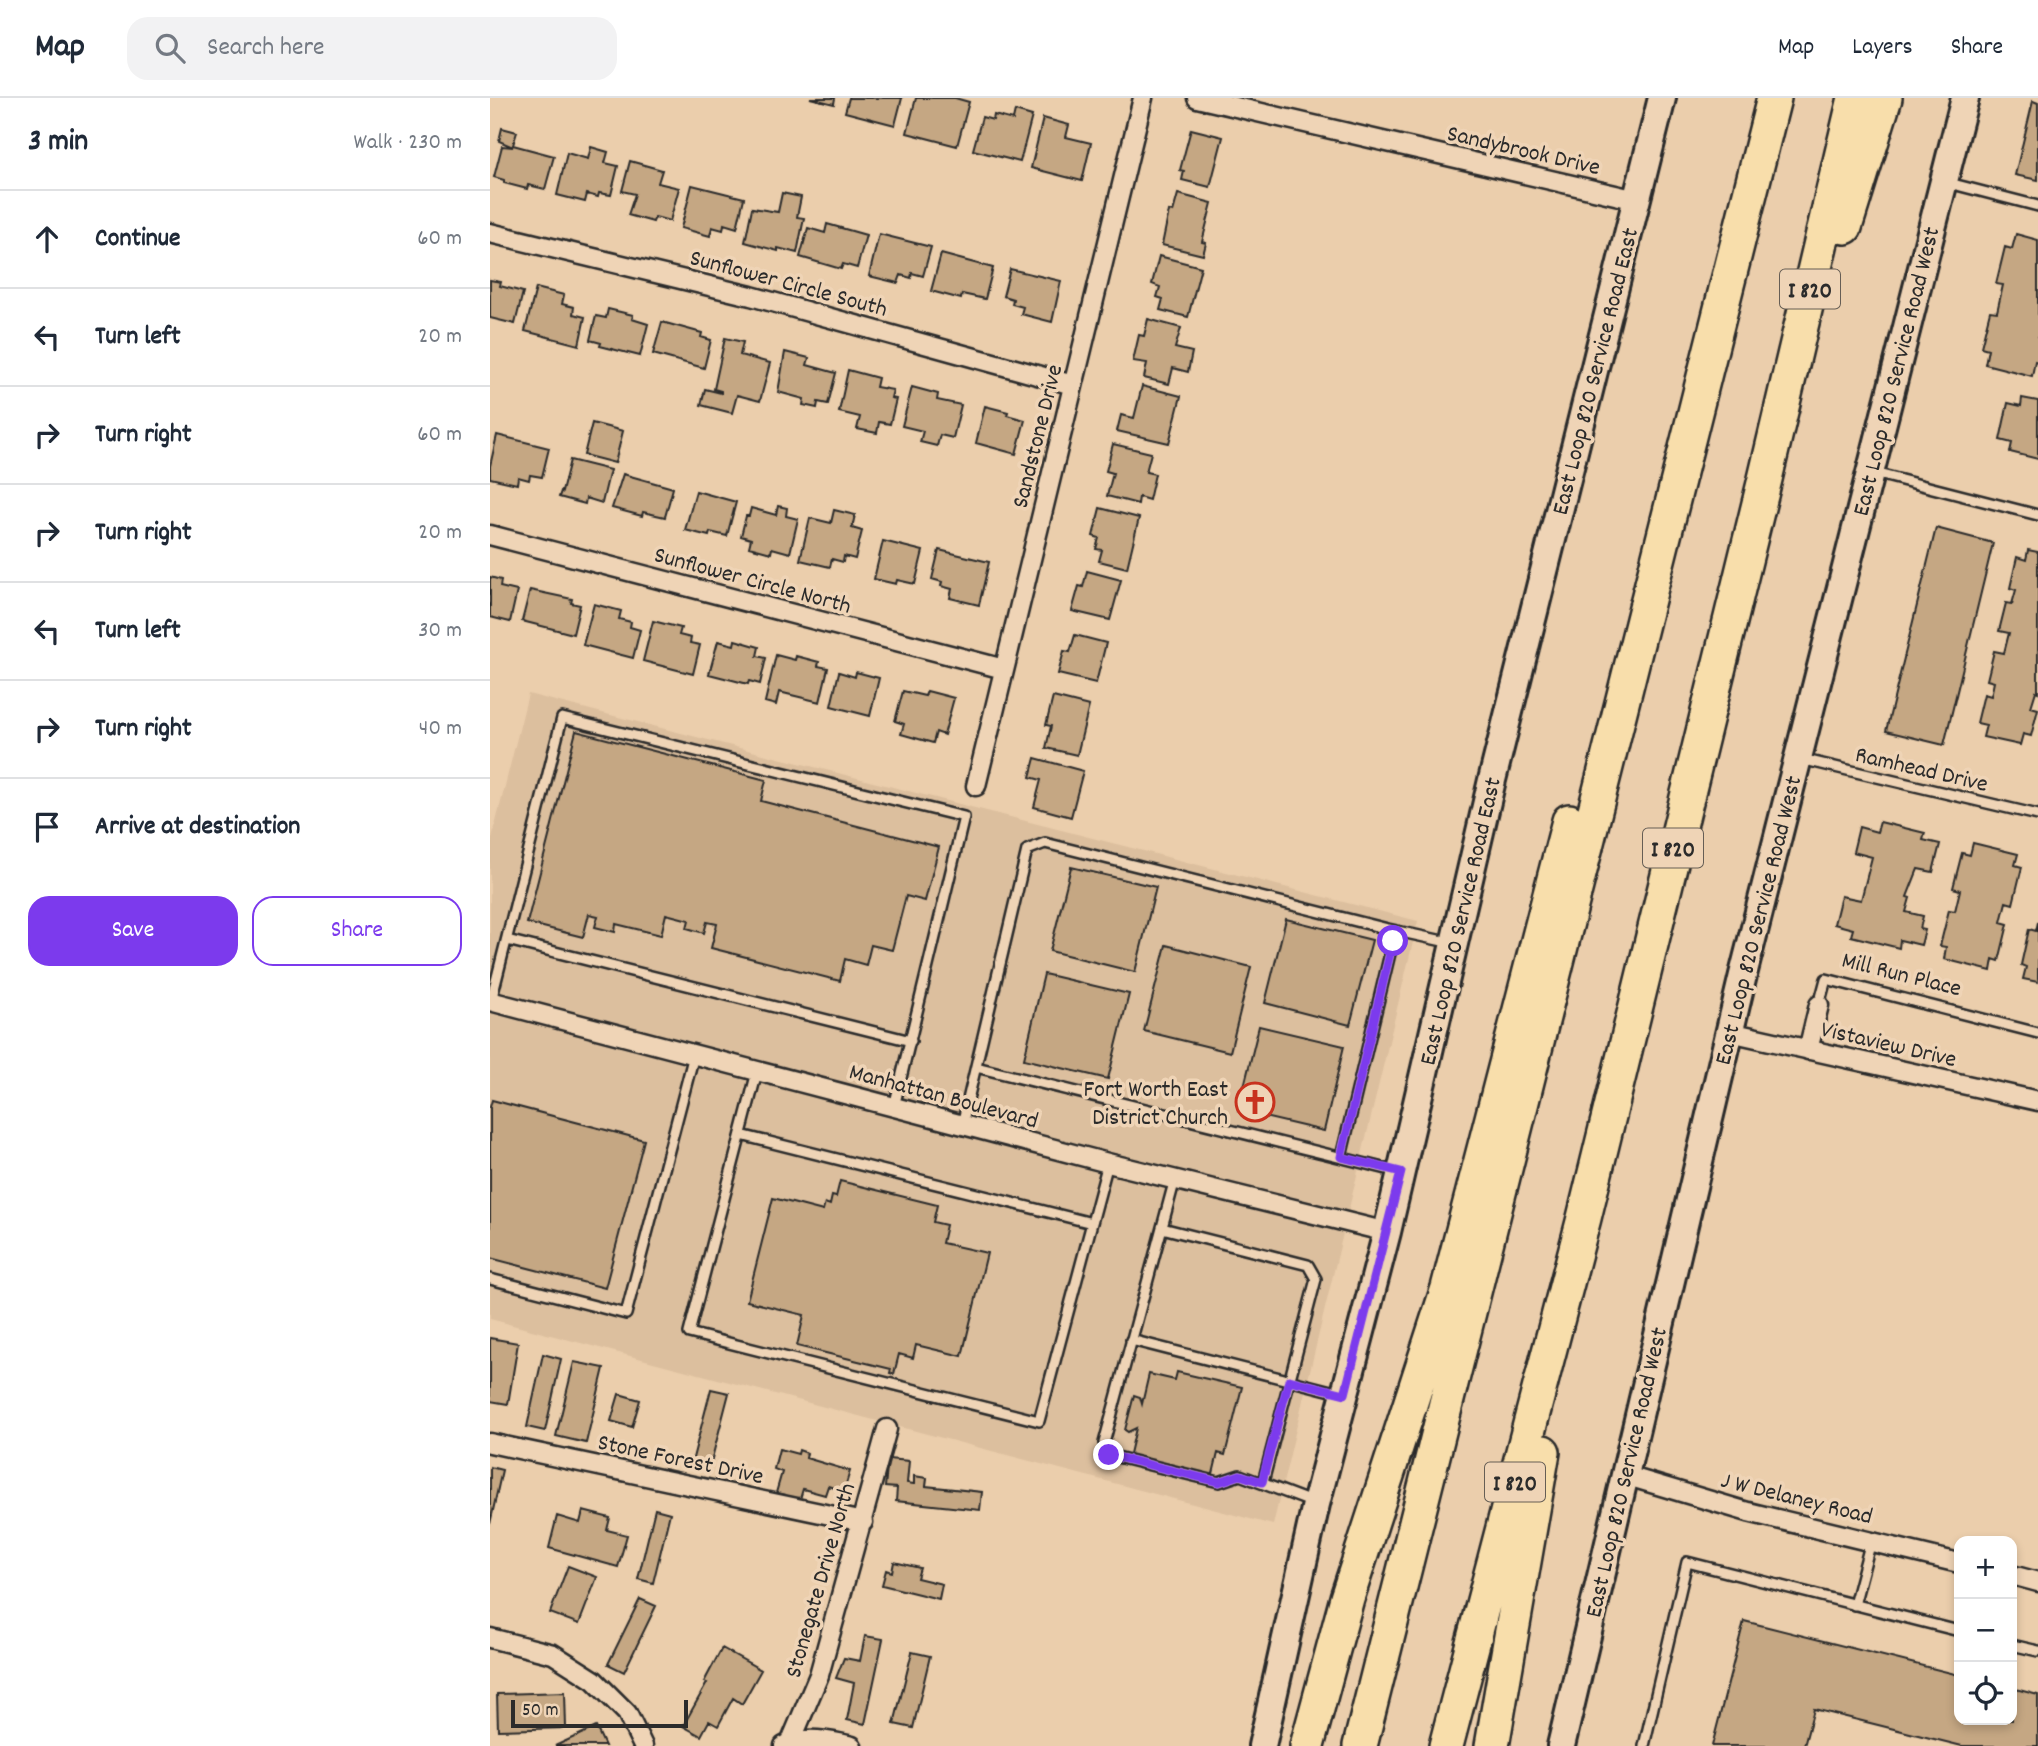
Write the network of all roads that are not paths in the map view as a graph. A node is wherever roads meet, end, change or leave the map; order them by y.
1 (1143, 98) edge
2 (1197, 98) edge
3 (1662, 98) edge
4 (1772, 98) edge
5 (1855, 98) edge
6 (1885, 98) edge
7 (1965, 98) edge
8 (1944, 181) junction
9 (1637, 200) junction
10 (2038, 206) edge
11 (490, 233) edge
12 (1073, 385) junction
13 (1869, 472) junction
14 (1765, 480) junction
15 (2038, 515) edge
16 (490, 535) edge
17 (1004, 669) junction
18 (1613, 739) junction
19 (1797, 758) junction
20 (976, 786) dead end
21 (2038, 815) edge
22 (1388, 929) junction
23 (507, 940) junction
24 (1454, 944) junction
25 (490, 1003) edge
26 (1819, 1005) joint
27 (1730, 1032) junction
28 (2038, 1033) edge
29 (911, 1041) junction
30 (1808, 1050) junction
31 (694, 1055) junction
32 (976, 1067) junction
33 (757, 1072) junction
34 (2038, 1101) edge
35 (894, 1107) junction
36 (962, 1125) junction
37 (741, 1135) junction
38 (1341, 1157) junction
39 (1108, 1163) junction
40 (1401, 1172) junction
41 (1175, 1180) junction
42 (1584, 1218) junction
43 (1092, 1223) junction
44 (1162, 1228) junction
45 (1387, 1232) junction
46 (490, 1279) edge
47 (1131, 1340) junction
48 (1289, 1380) junction
49 (1345, 1394) junction
50 (887, 1429) dead end
51 (490, 1443) edge
52 (1624, 1475) junction
53 (1262, 1482) junction
54 (1315, 1504) junction
55 (863, 1522) junction
56 (1871, 1541) junction
57 (1954, 1562) edge
58 (2017, 1577) edge
59 (2038, 1582) edge
60 (1854, 1605) junction
61 (1954, 1630) edge
62 (490, 1639) edge
63 (2017, 1646) edge
64 (2038, 1651) edge
65 (787, 1744) edge
66 (643, 1746) edge
67 (852, 1746) edge
68 (1262, 1746) edge
69 (1307, 1746) edge
70 (1360, 1746) edge
71 (1446, 1746) edge
72 (1492, 1746) edge
73 (1561, 1746) edge
74 (1644, 1746) edge

1 - 12 street, Sandstone Drive
2 - 9 street, Sandybrook Drive
3 - 9 main road, East Loop 820 Service Road East
4 - 18 highway
5 - 14 highway, I 820
6 - 14 highway
7 - 8 main road, East Loop 820 Service Road West
8 - 10 lane
8 - 13 main road, East Loop 820 Service Road West
9 - 24 main road, East Loop 820 Service Road East
11 - 12 street, Sunflower Circle South
12 - 17 street, Sandstone Drive
13 - 15 lane
13 - 19 main road, East Loop 820 Service Road West
14 - 42 highway, I 820
16 - 17 street, Sunflower Circle North
17 - 20 street, Sandstone Drive
18 - 69 highway
18 - 70 highway
19 - 21 lane, Ramhead Drive
19 - 27 main road, East Loop 820 Service Road West
22 - 24 lane
22 - 32 lane
22 - 38 lane
23 - 25 lane
23 - 29 lane
23 - 29 lane
24 - 40 main road, East Loop 820 Service Road East
25 - 31 street, Manhattan Boulevard
26 - 28 lane, Mill Run Place
26 - 30 street, Mill Run Place
27 - 30 street, Vistaview Drive
27 - 52 main road, East Loop 820 Service Road West
29 - 35 lane
30 - 34 street, Vistaview Drive
31 - 33 street, Manhattan Boulevard
31 - 46 lane
32 - 36 lane
32 - 38 lane
33 - 35 street, Manhattan Boulevard
33 - 37 lane
35 - 36 street, Manhattan Boulevard
36 - 39 street, Manhattan Boulevard
37 - 43 lane
37 - 43 lane
38 - 40 lane
39 - 41 street, Manhattan Boulevard
39 - 43 lane
40 - 45 main road, East Loop 820 Service Road East
41 - 44 lane
41 - 45 street, Manhattan Boulevard
42 - 71 highway, I 820
42 - 72 highway
44 - 47 lane
44 - 48 lane
45 - 49 main road, East Loop 820 Service Road East
47 - 48 lane
47 - 53 lane
48 - 49 lane
48 - 53 lane
49 - 54 main road, East Loop 820 Service Road East
50 - 55 street, Stonegate Drive North
51 - 55 street, Stone Forest Drive
52 - 56 street, J W Delaney Road
52 - 73 main road, East Loop 820 Service Road West
53 - 54 lane
54 - 68 main road, East Loop 820 Service Road East
55 - 65 street, Stonegate Drive North
56 - 57 street, J W Delaney Road
56 - 60 lane
58 - 59 street
60 - 61 lane
60 - 74 lane
62 - 66 street
63 - 64 lane
65 - 67 street, Stonegate Drive North

